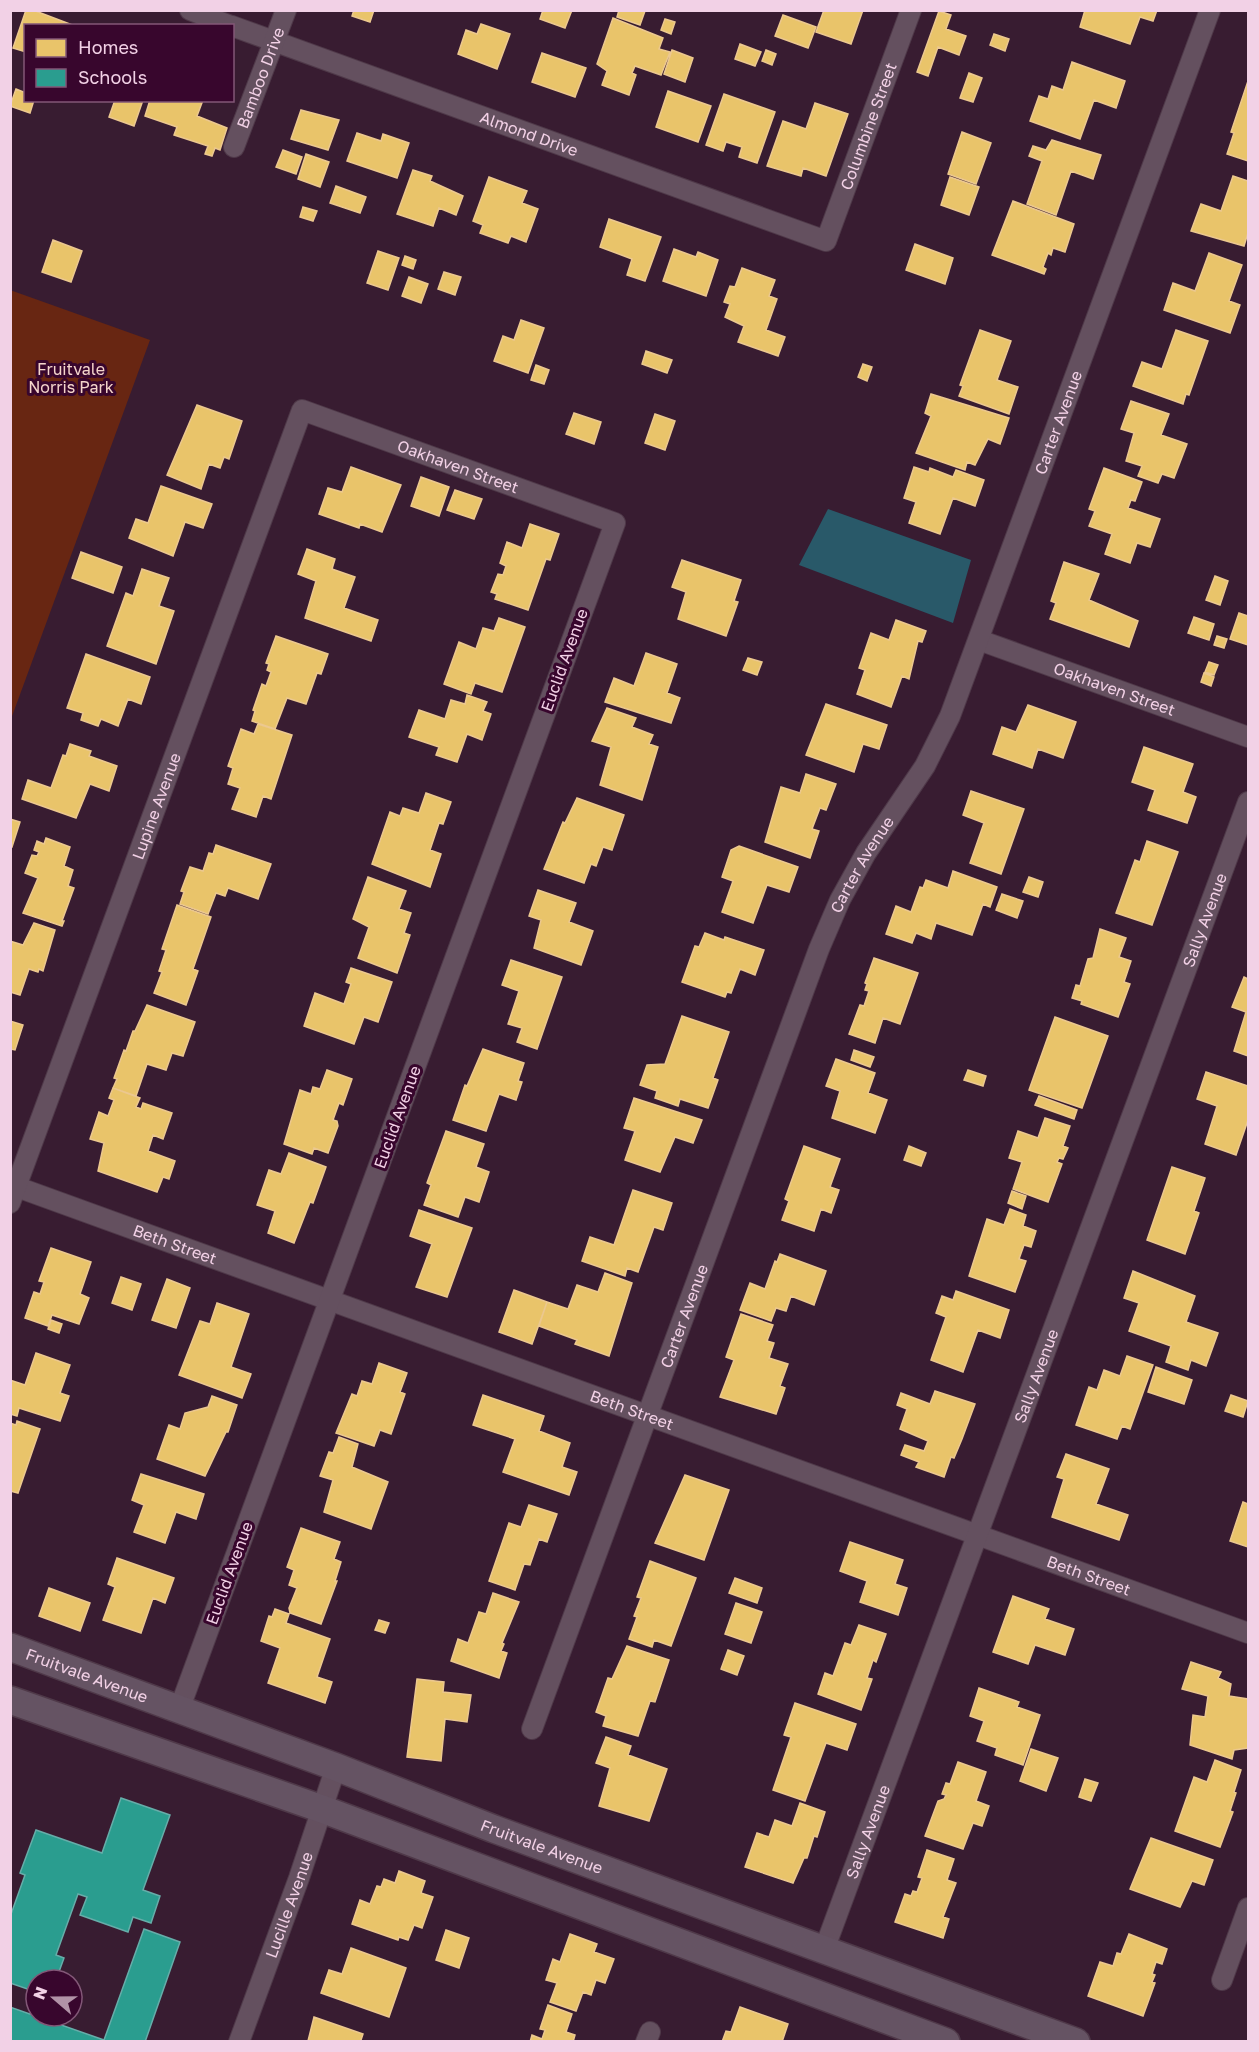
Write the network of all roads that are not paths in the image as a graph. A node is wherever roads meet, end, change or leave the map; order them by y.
1 (190, 10) edge
2 (286, 10) edge
3 (911, 10) edge
4 (1210, 10) edge
5 (227, 24) edge
6 (234, 27) edge
7 (275, 41) junction
8 (234, 147) dead end
9 (826, 242) joint
10 (302, 410) joint
11 (615, 523) joint
12 (979, 640) junction
13 (1248, 737) edge
14 (1248, 802) edge
15 (14, 1195) edge
16 (330, 1300) junction
17 (648, 1415) junction
18 (979, 1535) junction
19 (1248, 1633) edge
20 (10, 1647) edge
21 (10, 1700) edge
22 (178, 1710) junction
23 (532, 1729) dead end
24 (336, 1767) junction
25 (322, 1809) junction
26 (1248, 1908) edge
27 (824, 1950) junction
28 (1222, 1980) dead end
29 (239, 2042) edge
30 (946, 2042) edge
31 (1076, 2042) edge

1 - 5 street, Almond Drive
2 - 7 street, Bamboo Drive
3 - 9 street, Columbine Street
4 - 12 street, Carter Avenue
6 - 7 street, Almond Drive
7 - 8 street, Bamboo Drive
7 - 9 street, Almond Drive
10 - 11 street, Oakhaven Street
10 - 15 street, Lupine Avenue
11 - 16 street, Euclid Avenue
12 - 13 street, Oakhaven Street
12 - 17 street, Carter Avenue
14 - 18 street, Sally Avenue
15 - 16 street, Beth Street
16 - 17 street, Beth Street
16 - 22 street, Euclid Avenue
17 - 18 street, Beth Street
17 - 23 street, Carter Avenue
18 - 19 street, Beth Street
18 - 27 street, Sally Avenue
20 - 22 main road, Fruitvale Avenue
21 - 25 main road
22 - 24 main road, Fruitvale Avenue
24 - 25 street, Lucille Avenue
24 - 27 main road, Fruitvale Avenue
25 - 29 street, Lucille Avenue
25 - 30 main road
26 - 28 street
27 - 31 main road, Fruitvale Avenue

